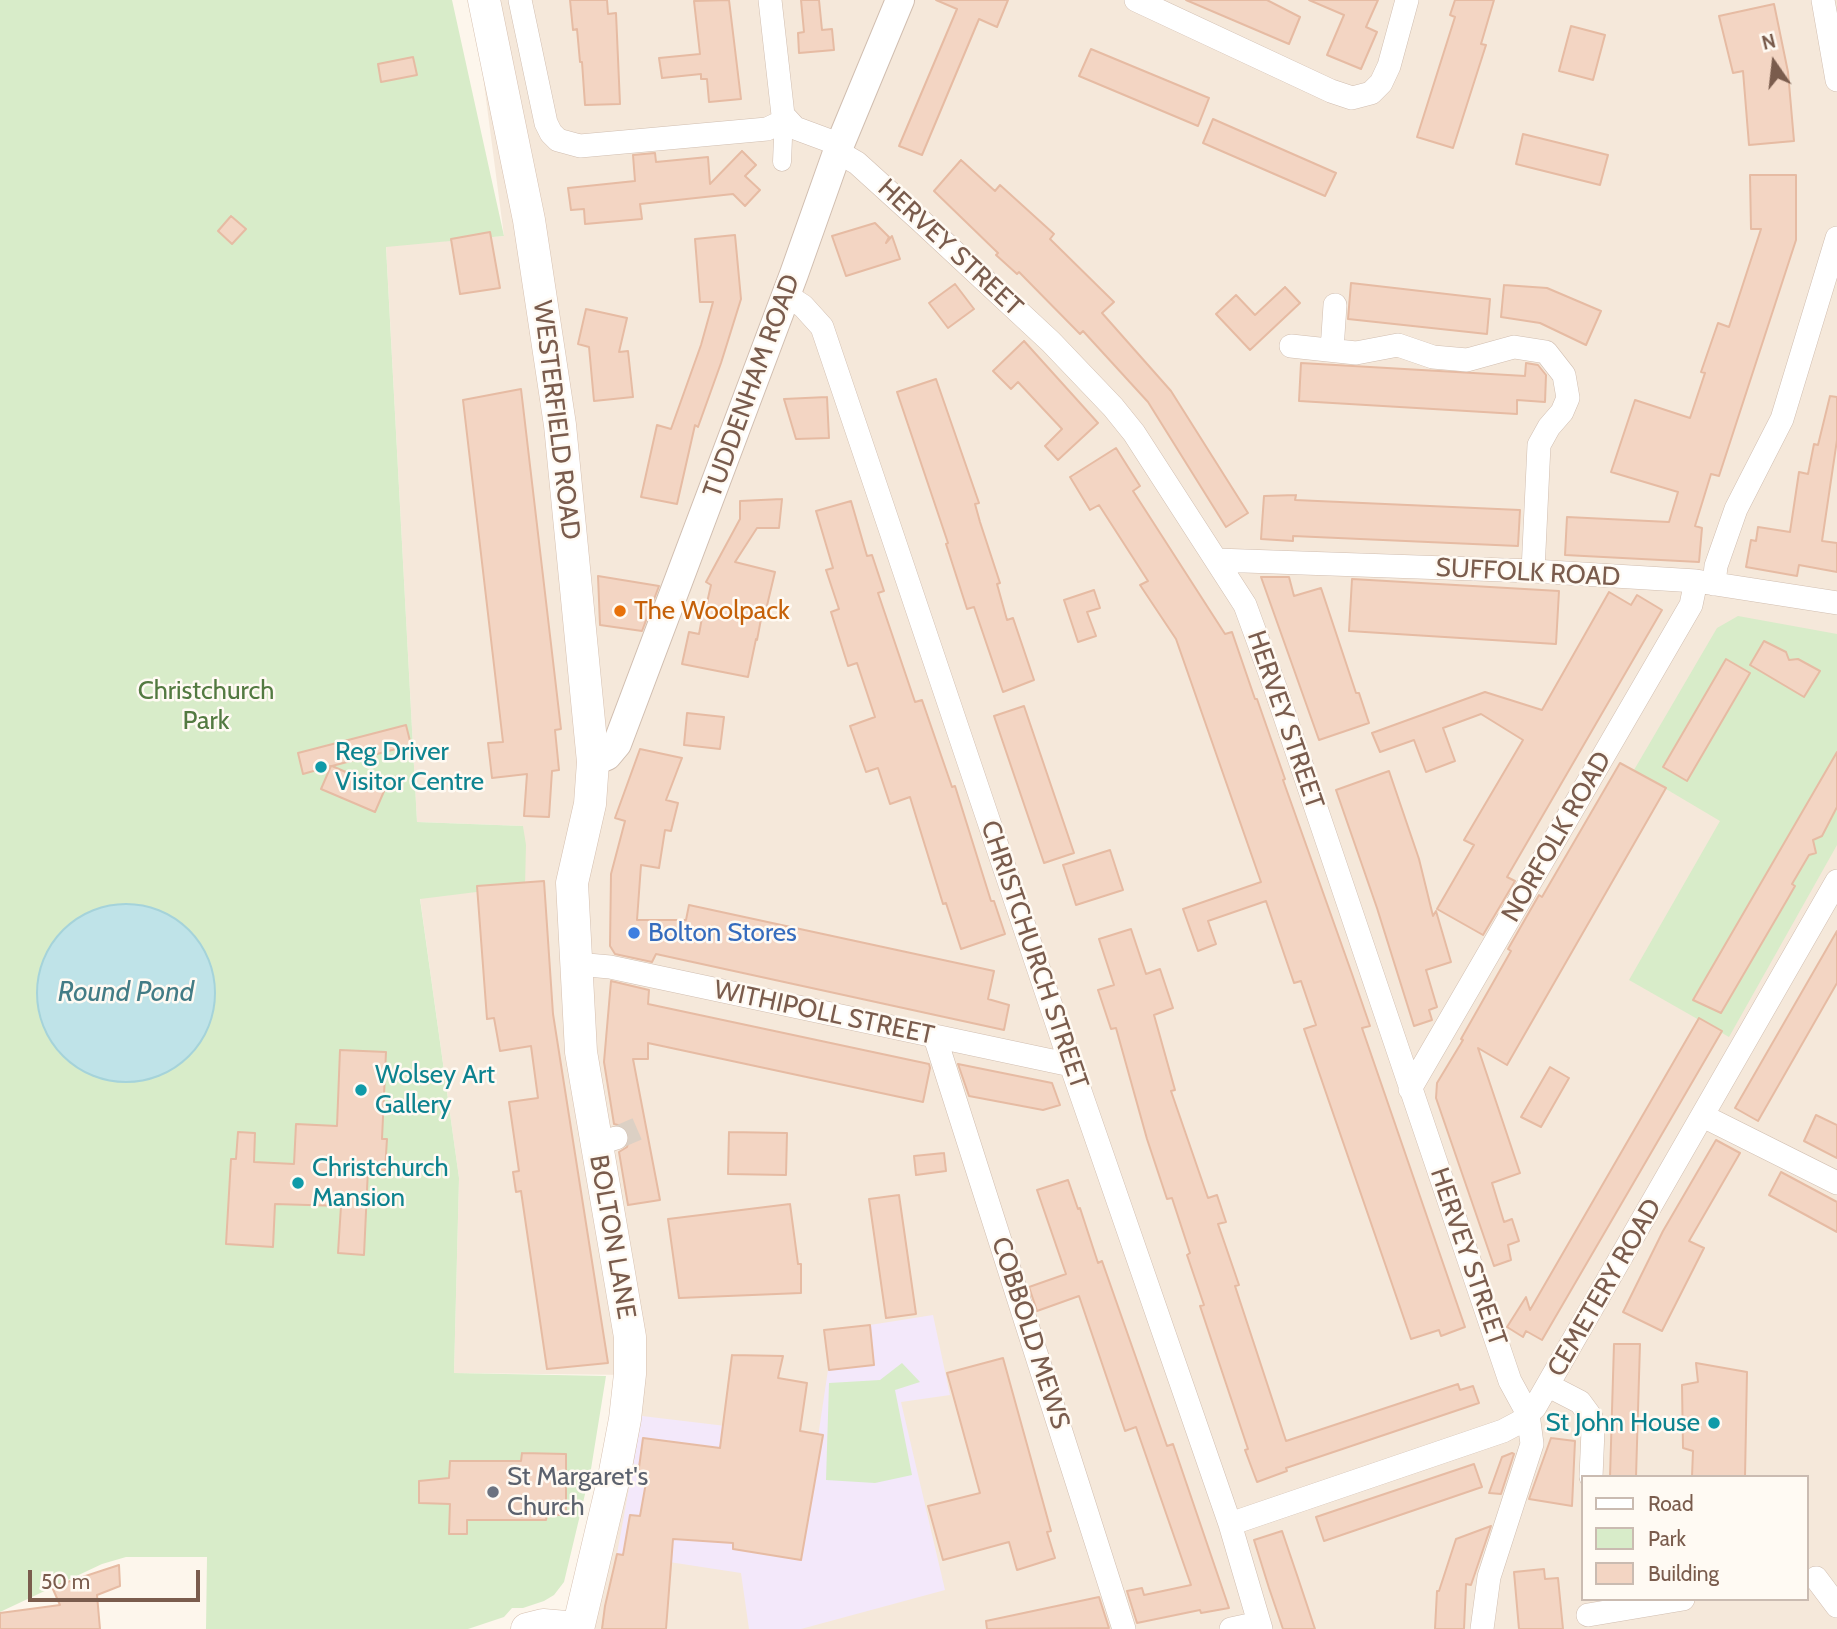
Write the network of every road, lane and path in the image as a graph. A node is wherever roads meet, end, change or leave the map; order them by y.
1 (484, 0) edge
2 (520, 0) edge
3 (770, 0) edge
4 (900, 0) edge
5 (1136, 0) edge
6 (1407, 0) edge
7 (1823, 0) edge
8 (1837, 80) edge
9 (785, 129) junction
10 (839, 149) junction
11 (782, 162) dead end
12 (1837, 238) edge
13 (786, 295) junction
14 (1335, 305) dead end
15 (1291, 346) dead end
16 (1332, 350) junction
17 (1216, 561) junction
18 (1533, 571) junction
19 (1705, 583) junction
20 (1837, 603) edge
21 (593, 762) junction
22 (580, 843) joint
23 (1837, 881) edge
24 (576, 964) junction
25 (935, 1037) junction
26 (1071, 1065) junction
27 (1410, 1089) junction
28 (1703, 1115) junction
29 (1837, 1183) edge
30 (1549, 1387) junction
31 (1528, 1415) junction
32 (1591, 1475) edge
33 (1230, 1524) junction
34 (1816, 1578) dead end
35 (1670, 1601) edge
36 (1837, 1606) edge
37 (1585, 1614) edge
38 (1260, 1626) edge
39 (527, 1629) edge
40 (578, 1629) edge
41 (1124, 1629) edge
42 (1231, 1629) edge
43 (1482, 1629) edge

1 - 21 main road, WESTERFIELD ROAD
2 - 9 street
3 - 9 street
4 - 10 street, TUDDENHAM ROAD
5 - 6 street
7 - 8 street
9 - 10 street, HERVEY STREET
9 - 11 street
10 - 13 street, TUDDENHAM ROAD
10 - 17 street, HERVEY STREET
12 - 19 street, NORFOLK ROAD
13 - 21 street, TUDDENHAM ROAD
13 - 26 street, CHRISTCHURCH STREET
14 - 16 street
15 - 16 street
16 - 18 street
17 - 18 street, SUFFOLK ROAD
17 - 27 street, HERVEY STREET
18 - 19 street, SUFFOLK ROAD
19 - 20 street, SUFFOLK ROAD
19 - 27 street, NORFOLK ROAD
21 - 22 main road, WESTERFIELD ROAD
22 - 24 main road, BOLTON LANE
23 - 28 street, CEMETERY ROAD
24 - 25 street, WITHIPOLL STREET
24 - 40 main road, BOLTON LANE
25 - 26 street, WITHIPOLL STREET
25 - 41 street, COBBOLD MEWS
26 - 33 street, CHRISTCHURCH STREET
27 - 31 street, HERVEY STREET
28 - 29 street
28 - 30 street, CEMETERY ROAD
30 - 31 street, CEMETERY ROAD
30 - 32 street
31 - 33 street, CEMETERY ROAD
31 - 43 street
33 - 38 street, CHRISTCHURCH STREET
34 - 36 street
35 - 37 street
38 - 42 street
39 - 40 main road

